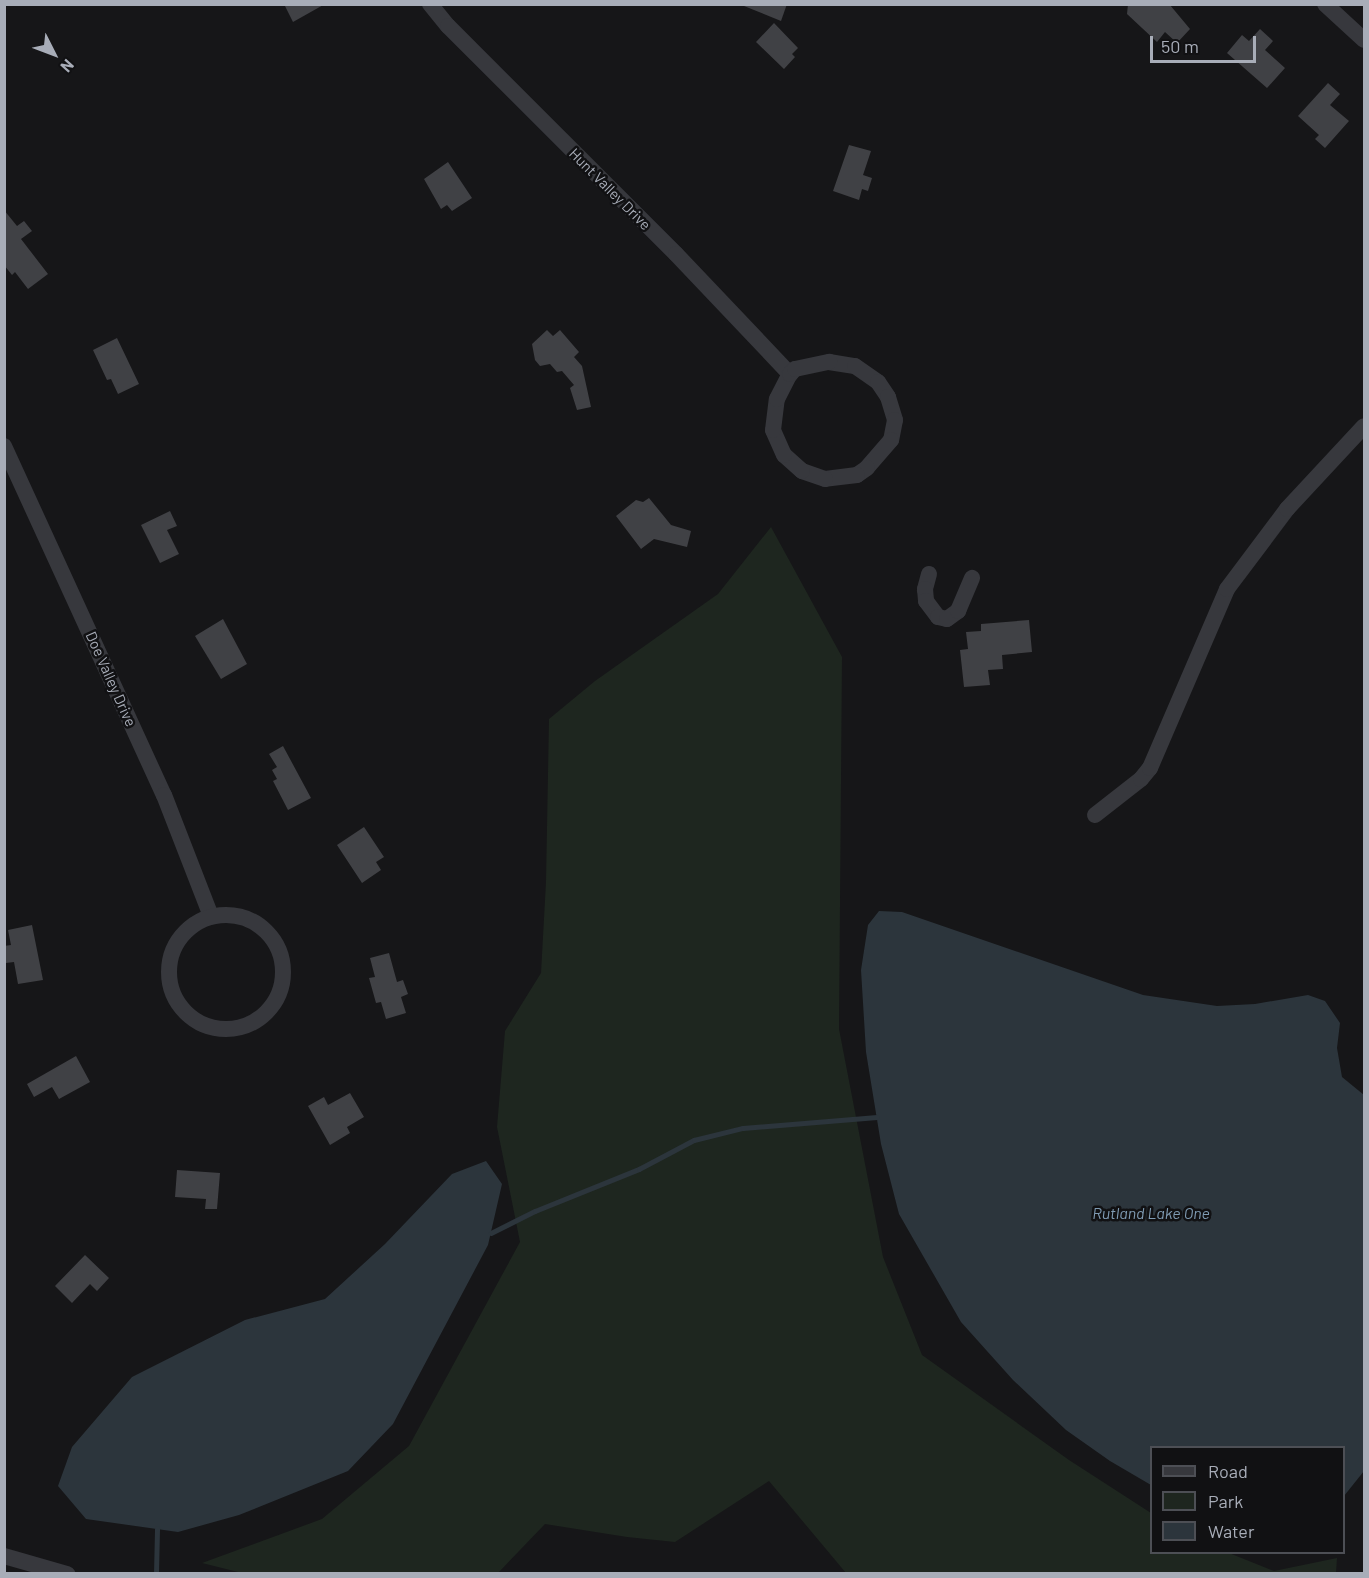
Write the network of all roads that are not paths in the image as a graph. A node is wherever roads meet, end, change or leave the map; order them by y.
1 (430, 4) edge
2 (1325, 4) edge
3 (1365, 40) edge
4 (790, 374) junction
5 (1365, 426) edge
6 (4, 446) edge
7 (929, 574) dead end
8 (972, 578) dead end
9 (1095, 815) dead end
10 (211, 916) junction
11 (14, 1563) edge
12 (67, 1574) edge

1 - 4 street, Hunt Valley Drive
2 - 3 street
4 - 4 street
5 - 9 street
6 - 10 street, Doe Valley Drive
7 - 8 street
10 - 10 street
11 - 12 street

